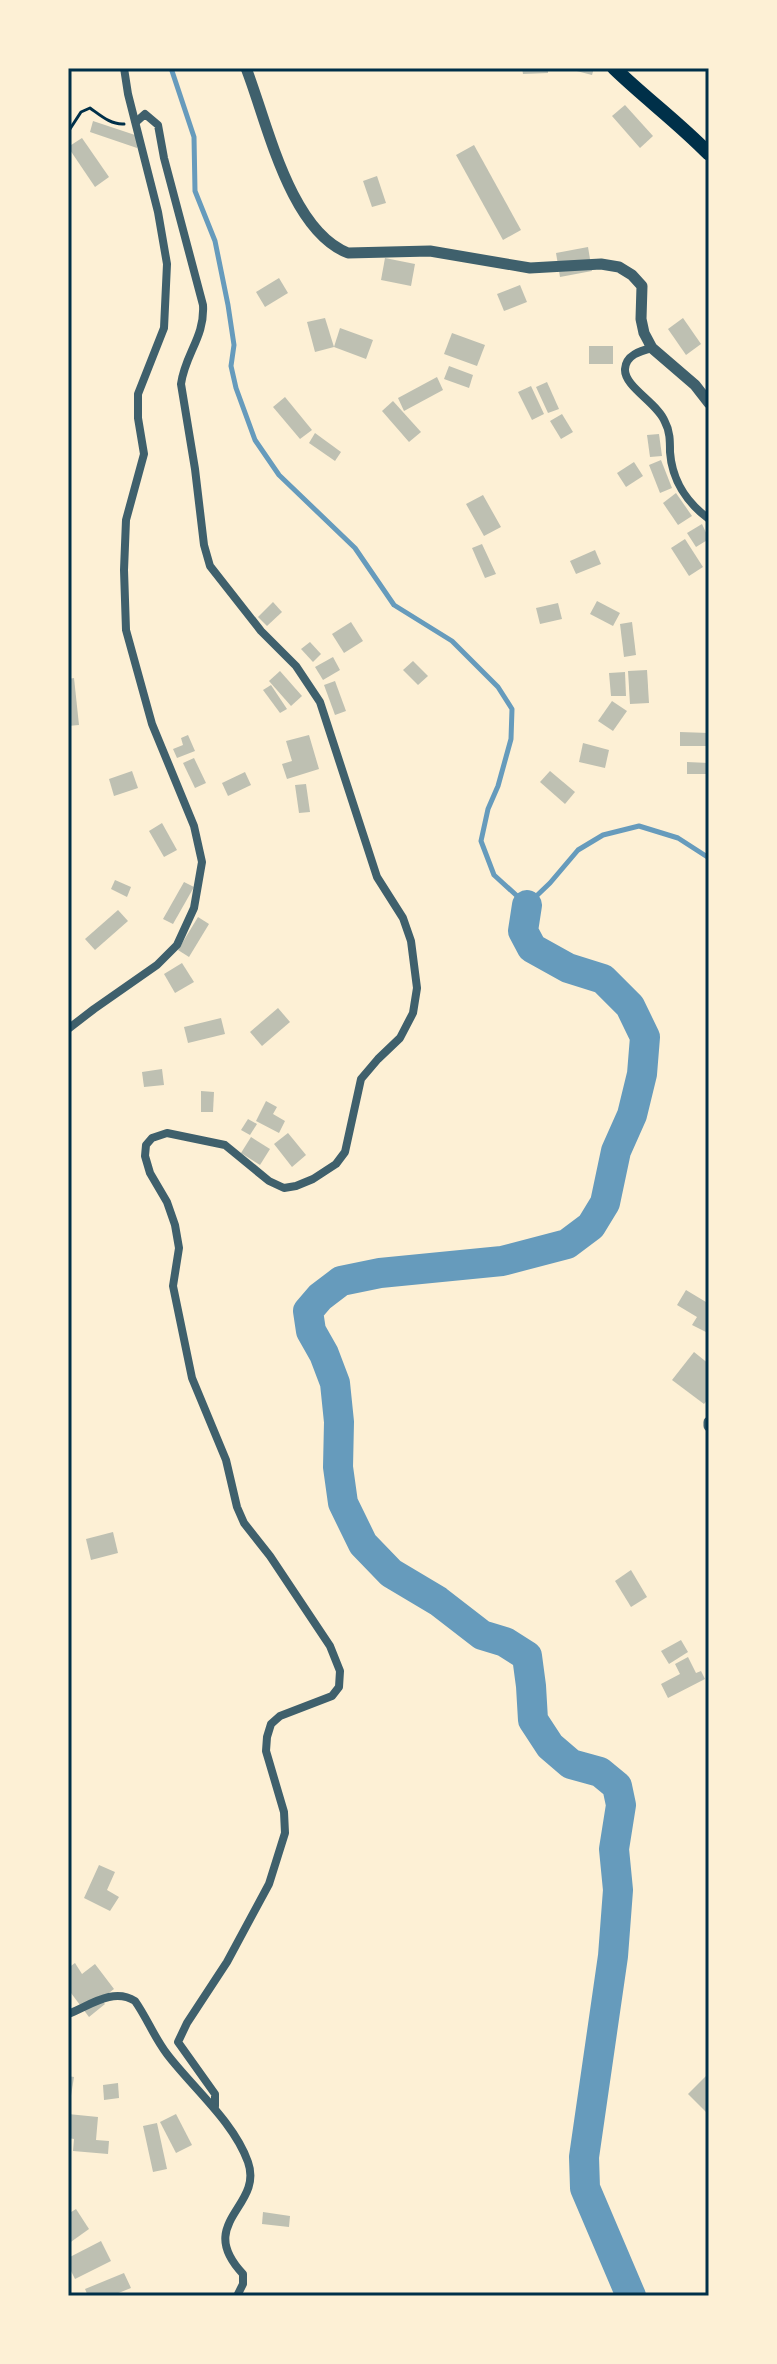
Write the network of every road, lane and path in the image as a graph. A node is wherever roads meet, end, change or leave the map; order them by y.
1 (124, 68) edge
2 (246, 68) edge
3 (614, 68) edge
4 (136, 122) junction
5 (68, 132) edge
6 (709, 154) edge
7 (652, 348) junction
8 (709, 403) edge
9 (709, 519) edge
10 (68, 1029) edge
11 (68, 2014) edge
12 (215, 2106) junction
13 (237, 2296) edge

1 - 4 street
2 - 7 street
3 - 6 highway
4 - 5 path
4 - 10 street
4 - 12 street
7 - 8 street
7 - 9 street
11 - 12 street
12 - 13 street

